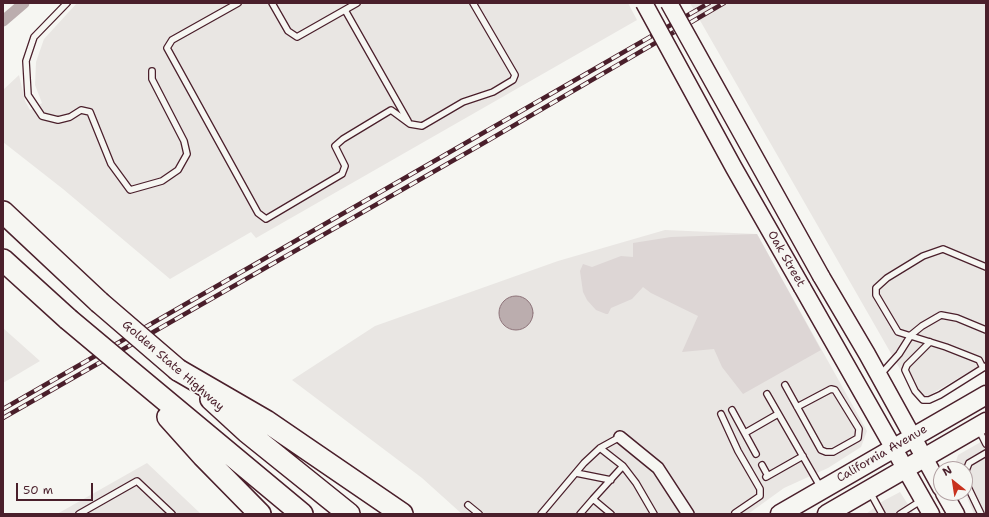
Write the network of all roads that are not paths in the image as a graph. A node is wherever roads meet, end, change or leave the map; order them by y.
1 (68, 3) edge
2 (238, 3) edge
3 (272, 3) edge
4 (357, 3) edge
5 (473, 3) edge
6 (644, 3) edge
7 (669, 3) edge
8 (345, 10) junction
9 (152, 72) dead end
10 (410, 124) junction
11 (3, 212) edge
12 (3, 260) edge
13 (986, 267) edge
14 (986, 330) edge
15 (911, 335) junction
16 (930, 342) junction
17 (985, 367) edge
18 (178, 370) junction
19 (879, 376) junction
20 (785, 385) dead end
21 (767, 394) dead end
22 (986, 395) edge
23 (797, 408) junction
24 (732, 410) dead end
25 (721, 414) dead end
26 (778, 414) junction
27 (982, 425) edge
28 (745, 433) junction
29 (620, 437) joint
30 (913, 437) junction
31 (986, 444) edge
32 (600, 448) junction
33 (893, 448) junction
34 (212, 452) junction
35 (986, 453) edge
36 (756, 454) dead end
37 (803, 456) junction
38 (925, 458) junction
39 (762, 465) dead end
40 (623, 466) junction
41 (905, 469) junction
42 (576, 473) junction
43 (933, 473) edge
44 (611, 480) junction
45 (821, 489) junction
46 (868, 490) junction
47 (593, 499) junction
48 (922, 499) junction
49 (949, 501) edge
50 (468, 505) dead end
51 (908, 512) edge
52 (735, 513) edge
53 (79, 514) edge
54 (172, 514) edge
55 (260, 514) edge
56 (302, 514) edge
57 (348, 514) edge
58 (402, 514) edge
59 (479, 514) edge
60 (541, 514) edge
61 (580, 514) edge
62 (610, 514) edge
63 (654, 514) edge
64 (688, 514) edge
65 (780, 514) edge
66 (827, 514) edge
67 (882, 514) edge
68 (900, 514) edge
69 (931, 514) edge
70 (956, 514) edge
71 (981, 514) edge

1 - 9 lane
2 - 10 lane
3 - 8 lane
4 - 8 lane
5 - 10 lane
6 - 33 main road, Oak Street, bridge
7 - 19 main road, Oak Street, bridge
8 - 10 lane
11 - 18 highway, Golden State Highway, bridge
12 - 34 highway, bridge
13 - 15 lane
14 - 15 lane
15 - 16 lane
15 - 19 lane
16 - 17 lane
16 - 17 lane
18 - 57 highway, Golden State Highway
18 - 58 highway
19 - 30 main road, Oak Street
20 - 23 lane
21 - 26 lane
22 - 30 main road, California Avenue
23 - 23 lane
24 - 28 lane
25 - 52 lane
26 - 28 lane
26 - 37 lane
27 - 31 lane
27 - 38 main road, California Avenue
28 - 36 lane
29 - 32 lane
29 - 64 street
30 - 33 main road, California Avenue
30 - 38 main road, Oak Street
32 - 40 lane
32 - 42 lane
33 - 41 main road, Oak Street
33 - 45 main road, California Avenue
34 - 55 highway
34 - 56 highway
35 - 71 lane
37 - 39 lane
37 - 45 lane
38 - 41 main road, California Avenue
38 - 43 main road, Oak Street
40 - 44 lane
40 - 63 lane
41 - 46 main road, California Avenue
41 - 48 main road, Oak Street
42 - 44 lane
42 - 60 lane
44 - 47 lane
45 - 65 main road, California Avenue
46 - 66 main road, California Avenue
46 - 67 lane
47 - 61 lane
47 - 62 lane
48 - 51 lane
48 - 69 main road, Oak Street
49 - 70 main road
50 - 59 lane
51 - 68 lane
53 - 54 lane

